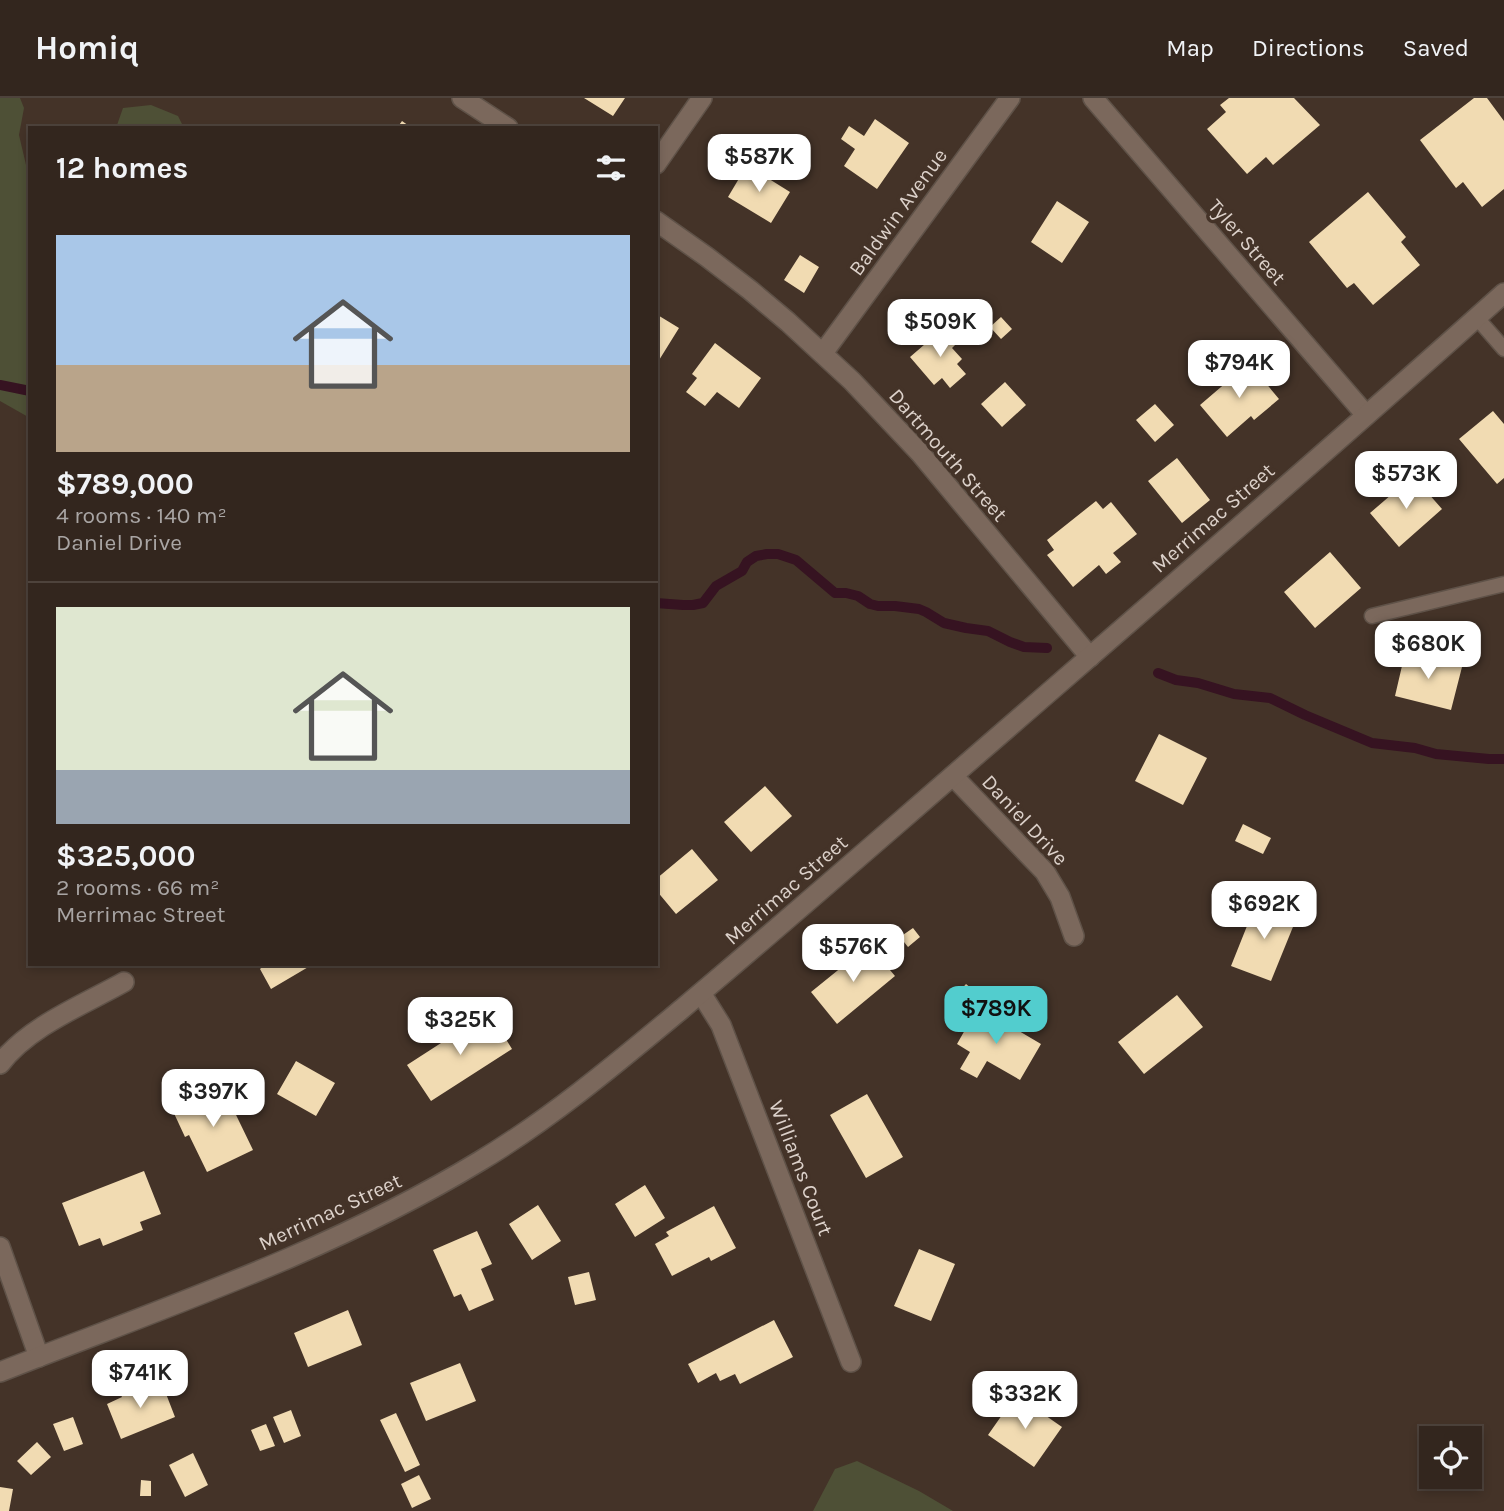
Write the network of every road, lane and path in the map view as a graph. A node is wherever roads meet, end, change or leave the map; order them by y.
1 (463, 98) edge
2 (702, 98) edge
3 (1010, 98) edge
4 (1093, 98) edge
5 (505, 126) edge
6 (658, 161) edge
7 (658, 222) edge
8 (1504, 293) edge
9 (1477, 318) junction
10 (1504, 349) edge
11 (823, 354) junction
12 (1366, 415) junction
13 (1504, 583) edge
14 (1372, 616) dead end
15 (1090, 657) junction
16 (953, 776) junction
17 (1074, 936) dead end
18 (124, 982) dead end
19 (701, 993) junction
20 (0, 1064) edge
21 (0, 1247) edge
22 (39, 1357) junction
23 (851, 1362) dead end
24 (0, 1372) edge

1 - 5 street
2 - 6 street
3 - 11 street, Baldwin Avenue
4 - 12 street, Tyler Street
7 - 11 street, Dartmouth Street
8 - 9 street, Merrimac Street
9 - 10 lane
9 - 12 street, Merrimac Street
11 - 15 street, Dartmouth Street
12 - 15 street, Merrimac Street
13 - 14 lane
15 - 16 street, Merrimac Street
16 - 17 street, Daniel Drive
16 - 19 street, Merrimac Street
18 - 20 street
19 - 22 street, Merrimac Street
19 - 23 street, Williams Court
21 - 22 street
22 - 24 street, Merrimac Street

